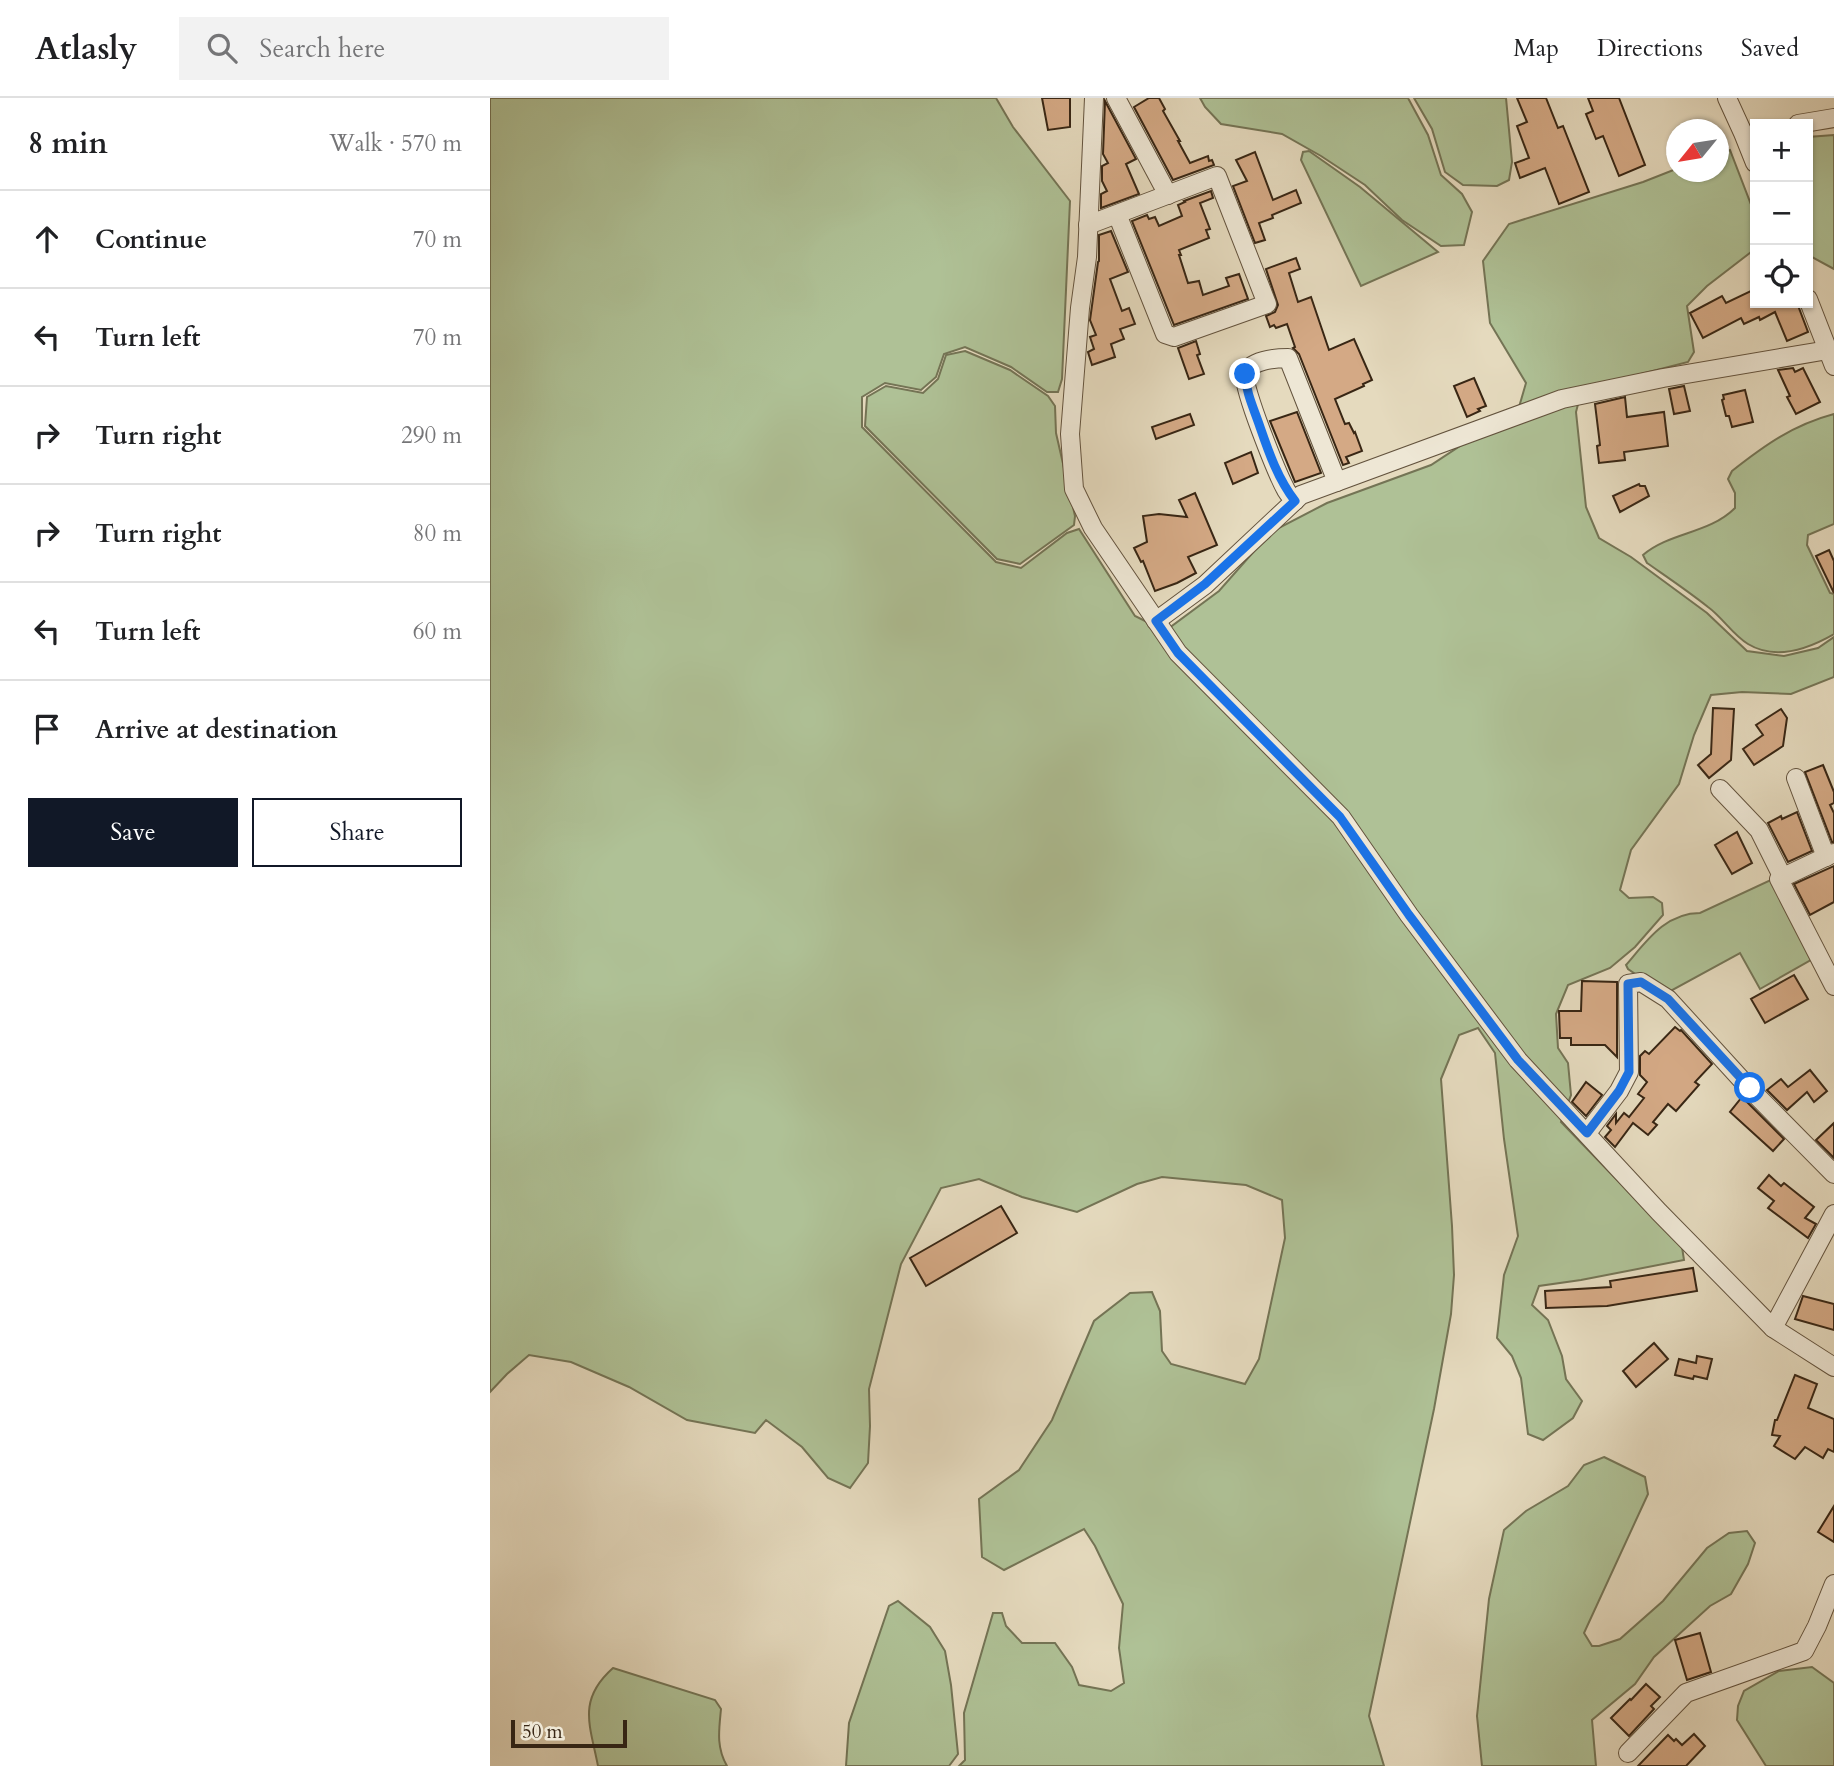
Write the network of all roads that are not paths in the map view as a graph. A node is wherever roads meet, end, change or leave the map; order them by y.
1 (1094, 98) edge
2 (1116, 98) edge
3 (1727, 98) edge
4 (1834, 118) edge
5 (1813, 122) edge
6 (1749, 132) edge
7 (1168, 195) junction
8 (1117, 214) junction
9 (1088, 225) junction
10 (1812, 308) edge
11 (1831, 358) edge
12 (1337, 482) junction
13 (1295, 501) junction
14 (1156, 621) junction
15 (1796, 778) dead end
16 (1720, 789) dead end
17 (1830, 855) edge
18 (1783, 877) junction
19 (1834, 986) edge
20 (1587, 1133) junction
21 (1834, 1174) edge
22 (1834, 1214) edge
23 (1773, 1328) junction
24 (1834, 1367) edge
25 (1834, 1584) edge
26 (1628, 1753) dead end

1 - 9 street
2 - 7 street
3 - 6 street
4 - 5 street
7 - 8 street
7 - 8 street
8 - 9 street
9 - 14 street
10 - 11 street
11 - 12 street
12 - 13 street
12 - 13 street
13 - 14 street
14 - 20 street
15 - 17 street
16 - 18 street
17 - 18 street
18 - 19 street
20 - 21 street
20 - 23 street
22 - 23 street
23 - 24 street
25 - 26 street

